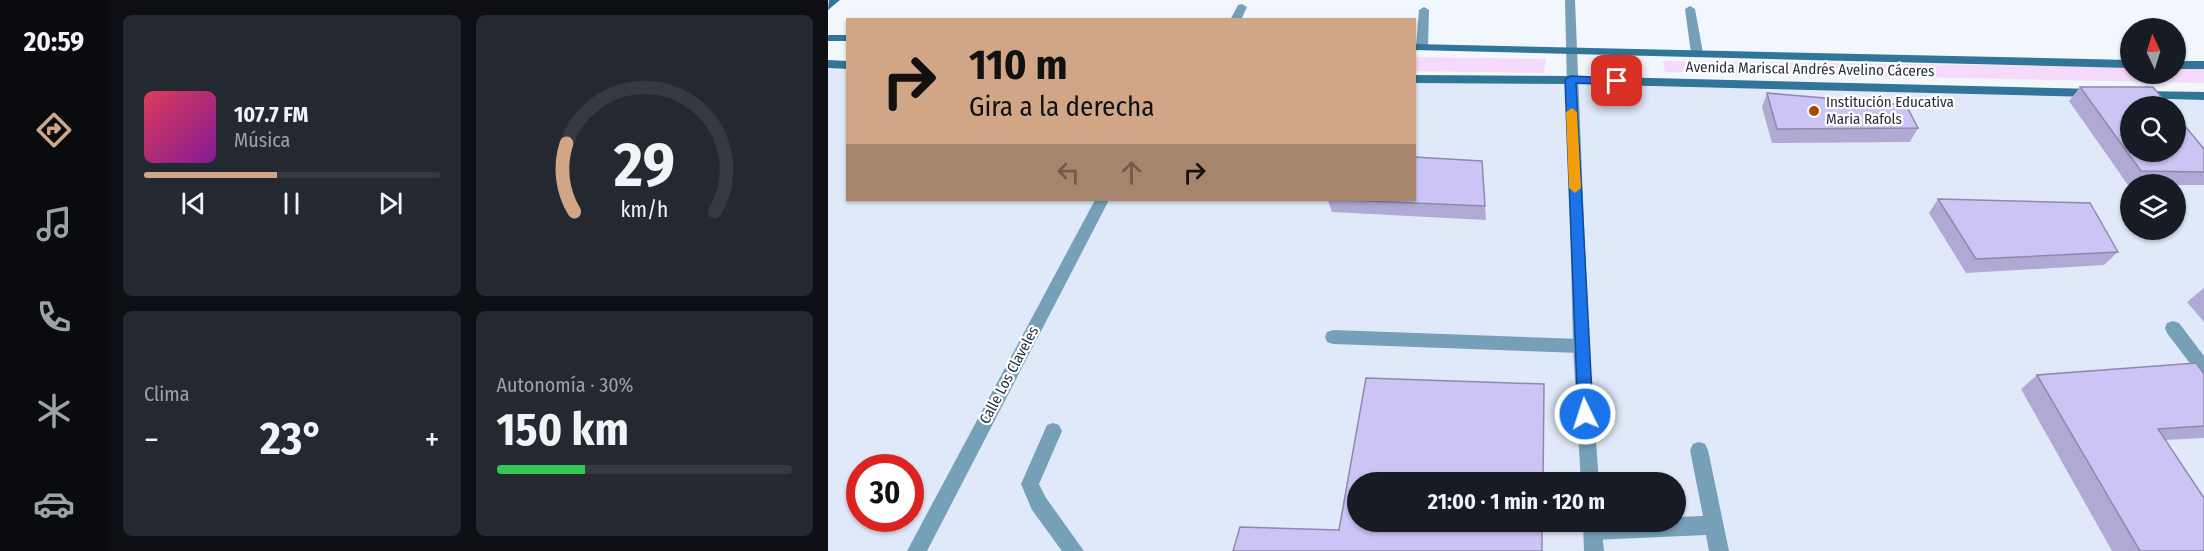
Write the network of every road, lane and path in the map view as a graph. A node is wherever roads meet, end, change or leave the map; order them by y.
1 (835, 0) edge
2 (1570, 0) edge
3 (828, 7) edge
4 (1242, 7) dead end
5 (1690, 9) dead end
6 (1424, 10) dead end
7 (1236, 18) edge
8 (828, 38) edge
9 (846, 38) edge
10 (1418, 47) edge
11 (1570, 50) junction
12 (1696, 52) junction
13 (2120, 63) edge
14 (828, 64) edge
15 (846, 65) edge
16 (2186, 65) edge
17 (2204, 65) edge
18 (1416, 79) edge
19 (1570, 80) junction
20 (2108, 94) edge
21 (2132, 94) edge
22 (2204, 96) edge
23 (1101, 201) edge
24 (2173, 328) dead end
25 (1333, 337) dead end
26 (1581, 346) junction
27 (2204, 369) edge
28 (1053, 431) dead end
29 (1699, 450) dead end
30 (1589, 472) edge
31 (1686, 525) edge
32 (1714, 525) junction
33 (1593, 532) edge
34 (916, 551) edge
35 (1074, 551) edge
36 (1594, 551) edge
37 (1719, 551) edge

1 - 3 street
2 - 11 street
4 - 7 street
5 - 12 street
6 - 10 street
8 - 9 street
10 - 11 street, Avenida Mariscal Andrés Avelino Cáceres
11 - 12 street, Avenida Mariscal Andrés Avelino Cáceres
11 - 19 street
12 - 13 street, Avenida Mariscal Andrés Avelino Cáceres
14 - 15 street
16 - 17 street
18 - 19 street, Avenida Mariscal Andrés Avelino Cáceres
19 - 20 street, Avenida Mariscal Andrés Avelino Cáceres
19 - 26 street
21 - 22 street
23 - 34 street, Calle Los Claveles
24 - 27 street
25 - 26 street
26 - 30 street
28 - 35 street
29 - 32 street
31 - 32 street
32 - 37 street
33 - 36 street

